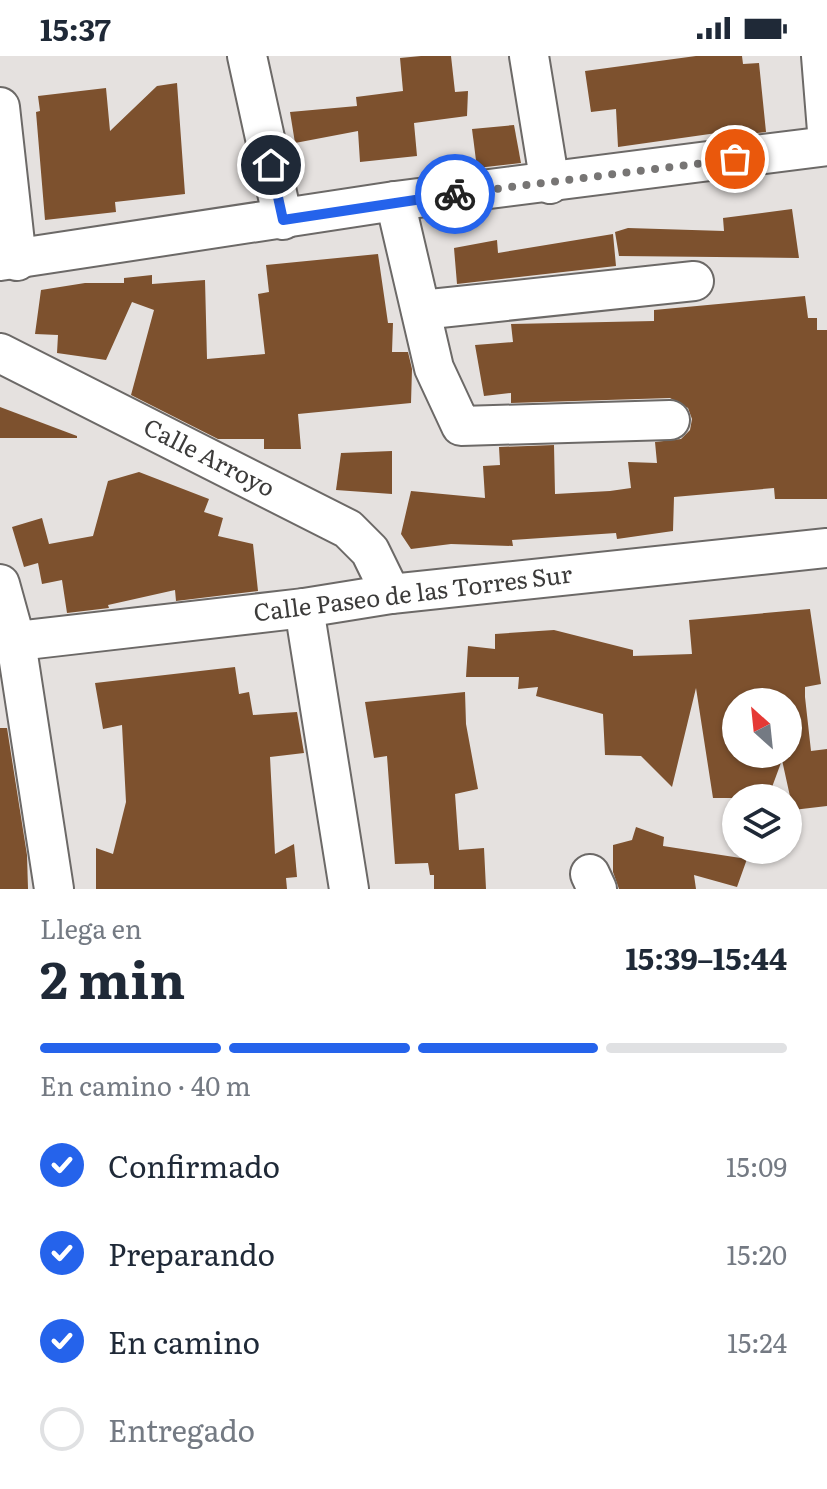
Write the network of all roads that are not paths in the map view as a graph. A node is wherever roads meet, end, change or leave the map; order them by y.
1 (247, 56) edge
2 (529, 56) edge
3 (821, 56) edge
4 (0, 107) edge
5 (827, 131) edge
6 (827, 146) edge
7 (550, 184) junction
8 (395, 201) junction
9 (283, 220) junction
10 (8, 261) edge
11 (694, 281) dead end
12 (421, 310) junction
13 (0, 353) edge
14 (670, 420) dead end
15 (827, 548) edge
16 (0, 584) edge
17 (391, 594) junction
18 (304, 608) junction
19 (8, 643) edge
20 (54, 889) edge
21 (349, 889) edge

1 - 9 street
2 - 7 street
3 - 5 street
4 - 10 street
6 - 7 street
7 - 8 street
8 - 9 street
8 - 12 street
9 - 10 street
11 - 12 street
12 - 14 street
13 - 17 street, Calle Arroyo
15 - 17 street, Calle Paseo de las Torres Sur
16 - 19 street
17 - 18 street, Calle Paseo de las Torres Sur
18 - 19 street, Calle Paseo de las Torres Sur
18 - 21 street
19 - 20 street

